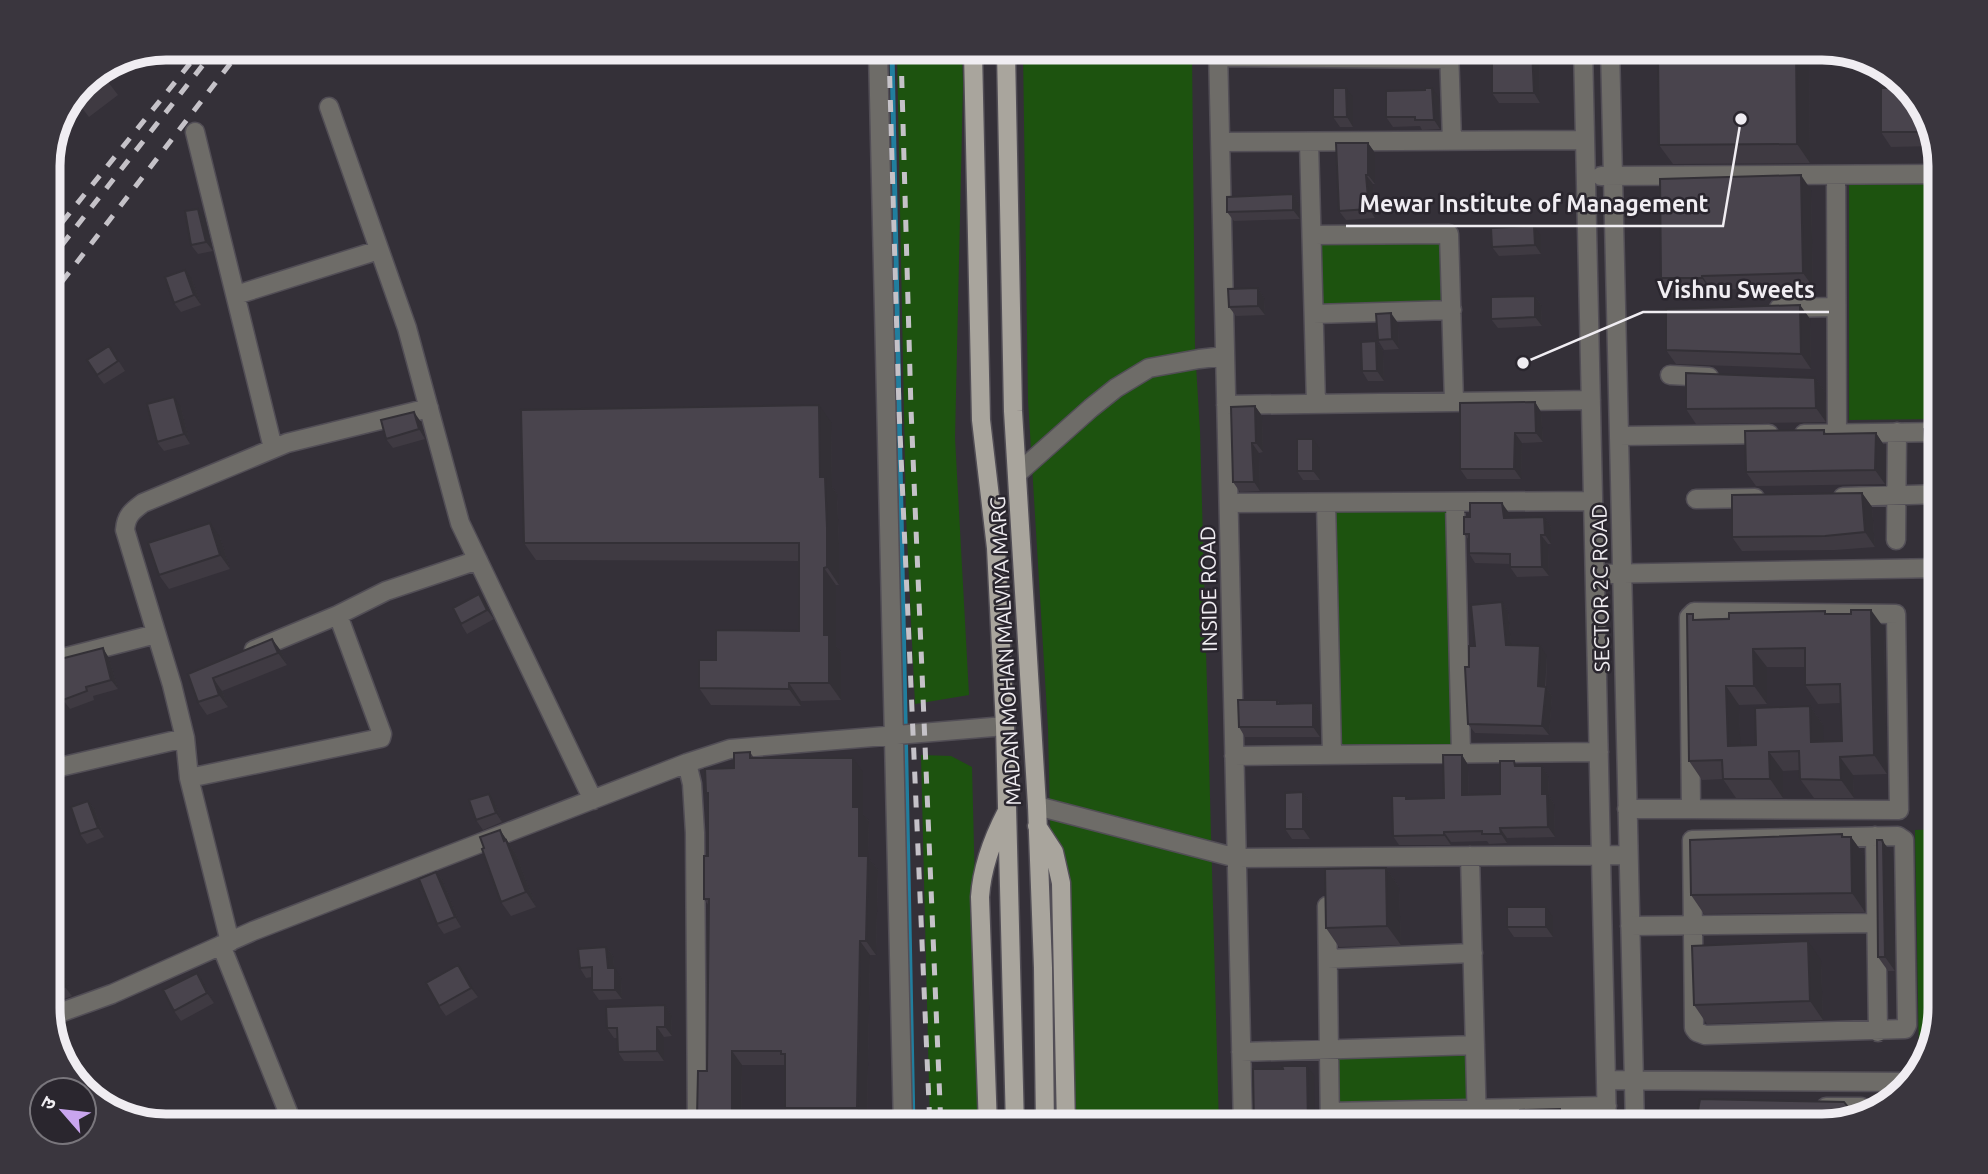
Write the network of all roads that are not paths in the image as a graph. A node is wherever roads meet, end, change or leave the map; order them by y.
1 (878, 60) edge
2 (973, 60) edge
3 (1006, 60) edge
4 (1218, 60) edge
5 (1449, 60) edge
6 (1583, 60) edge
7 (1610, 60) edge
8 (329, 107) dead end
9 (195, 132) dead end
10 (1452, 141) junction
11 (1585, 141) junction
12 (1220, 142) junction
13 (1309, 142) junction
14 (1928, 174) edge
15 (1836, 175) junction
16 (1613, 176) junction
17 (1586, 177) junction
18 (1312, 235) junction
19 (379, 250) junction
20 (236, 295) junction
21 (1836, 307) junction
22 (1758, 309) edge
23 (1452, 310) junction
24 (1314, 314) junction
25 (1589, 315) junction
26 (1616, 315) junction
27 (1225, 356) junction
28 (1670, 375) dead end
29 (1726, 377) edge
30 (1591, 400) junction
31 (1454, 402) junction
32 (1316, 404) junction
33 (1226, 405) junction
34 (429, 408) junction
35 (1897, 432) junction
36 (1928, 432) edge
37 (1838, 433) junction
38 (1619, 436) junction
39 (273, 447) junction
40 (1017, 473) junction
41 (1928, 495) edge
42 (1897, 496) junction
43 (1830, 497) edge
44 (1776, 498) edge
45 (1696, 499) dead end
46 (1593, 501) junction
47 (1455, 502) junction
48 (1228, 503) junction
49 (1326, 503) junction
50 (1896, 540) dead end
51 (478, 560) junction
52 (1928, 568) edge
53 (1622, 573) junction
54 (1595, 574) junction
55 (338, 615) junction
56 (156, 634) junction
57 (236, 658) edge
58 (60, 659) edge
59 (1005, 726) junction
60 (897, 735) junction
61 (185, 738) junction
62 (1599, 752) junction
63 (1461, 754) junction
64 (1332, 755) junction
65 (1234, 756) junction
66 (687, 763) junction
67 (60, 766) edge
68 (189, 778) junction
69 (593, 800) junction
70 (1037, 806) junction
71 (1627, 809) junction
72 (1691, 810) junction
73 (1007, 811) junction
74 (1037, 826) junction
75 (1875, 836) junction
76 (1601, 855) junction
77 (1629, 855) junction
78 (1471, 856) junction
79 (1326, 857) junction
80 (1237, 858) junction
81 (1876, 923) junction
82 (1692, 925) junction
83 (1630, 926) junction
84 (225, 943) junction
85 (1473, 953) junction
86 (1328, 960) junction
87 (60, 1012) edge
88 (1878, 1032) junction
89 (1475, 1045) junction
90 (1329, 1049) junction
91 (1241, 1052) junction
92 (1606, 1080) junction
93 (1634, 1080) junction
94 (1900, 1082) edge
95 (1607, 1106) junction
96 (1805, 1106) edge
97 (1860, 1107) edge
98 (290, 1114) edge
99 (697, 1114) edge
100 (903, 1114) edge
101 (987, 1114) edge
102 (1015, 1114) edge
103 (1045, 1114) edge
104 (1066, 1114) edge
105 (1243, 1114) edge
106 (1330, 1114) edge
107 (1477, 1114) edge
108 (1520, 1114) edge
109 (1607, 1114) edge
110 (1635, 1114) edge

1 - 60 street
2 - 59 main road, MADAN MOHAN MALVIYA MARG
3 - 40 main road, MADAN MOHAN MALVIYA MARG
4 - 12 street, INSIDE ROAD
5 - 10 street
6 - 11 street, SECTOR 2C ROAD
7 - 16 street, SECTOR 2C ROAD
8 - 19 street
9 - 20 street
10 - 11 street
10 - 13 street
11 - 17 street, SECTOR 2C ROAD
12 - 13 street
12 - 27 street, INSIDE ROAD
13 - 18 street
14 - 15 street
15 - 16 street
15 - 21 street
16 - 17 street
16 - 26 street, SECTOR 2C ROAD
17 - 25 street, SECTOR 2C ROAD
18 - 23 street
18 - 24 street
19 - 20 street
19 - 34 street
20 - 39 street
21 - 22 street
21 - 37 street
23 - 24 street
23 - 31 street
24 - 32 street
25 - 26 street
25 - 30 street, SECTOR 2C ROAD
26 - 38 street, SECTOR 2C ROAD
27 - 33 street, INSIDE ROAD
27 - 40 street
28 - 29 street
30 - 31 street
30 - 46 street, SECTOR 2C ROAD
31 - 32 street
32 - 33 street
33 - 48 street, INSIDE ROAD
34 - 39 street
34 - 51 street
35 - 36 street
35 - 37 street
35 - 42 street
37 - 38 street
38 - 53 street, SECTOR 2C ROAD
39 - 56 street
40 - 70 main road, MADAN MOHAN MALVIYA MARG
41 - 42 street
42 - 43 street
42 - 50 street
44 - 45 street
46 - 47 street
46 - 54 street, SECTOR 2C ROAD
47 - 49 street
47 - 63 street
48 - 49 street
48 - 65 street, INSIDE ROAD
49 - 64 street
51 - 55 street
51 - 69 street
52 - 53 street
53 - 54 street
53 - 71 street, SECTOR 2C ROAD
54 - 62 street, SECTOR 2C ROAD
55 - 57 street
55 - 68 street
56 - 58 street
56 - 61 street
59 - 60 street
59 - 73 main road, MADAN MOHAN MALVIYA MARG
60 - 66 street
60 - 100 street
61 - 67 street
61 - 68 street
62 - 63 street
62 - 76 street, SECTOR 2C ROAD
63 - 64 street
64 - 65 street
65 - 80 street, INSIDE ROAD
66 - 69 street
66 - 99 street
68 - 84 street
69 - 84 street
70 - 74 main road, MADAN MOHAN MALVIYA MARG
70 - 80 street
71 - 72 street
71 - 77 street, SECTOR 2C ROAD
72 - 72 street
73 - 101 main road
73 - 102 main road, MADAN MOHAN MALVIYA MARG
74 - 103 main road, MADAN MOHAN MALVIYA MARG
74 - 104 main road
75 - 81 street
75 - 82 street
75 - 88 street
76 - 77 street
76 - 78 street
76 - 92 street, SECTOR 2C ROAD
77 - 83 street, SECTOR 2C ROAD
78 - 79 street
78 - 85 street
79 - 80 street
79 - 86 street
80 - 91 street, INSIDE ROAD
81 - 82 street
81 - 88 street
82 - 83 street
82 - 88 street
83 - 93 street, SECTOR 2C ROAD
84 - 87 street
84 - 98 street
85 - 86 street
85 - 89 street
86 - 90 street
89 - 90 street
89 - 107 street
90 - 91 street
90 - 106 street
91 - 105 street, INSIDE ROAD
92 - 93 street
92 - 95 street, SECTOR 2C ROAD
93 - 94 street
93 - 110 street, SECTOR 2C ROAD
95 - 108 street
95 - 109 street, SECTOR 2C ROAD
96 - 97 street

